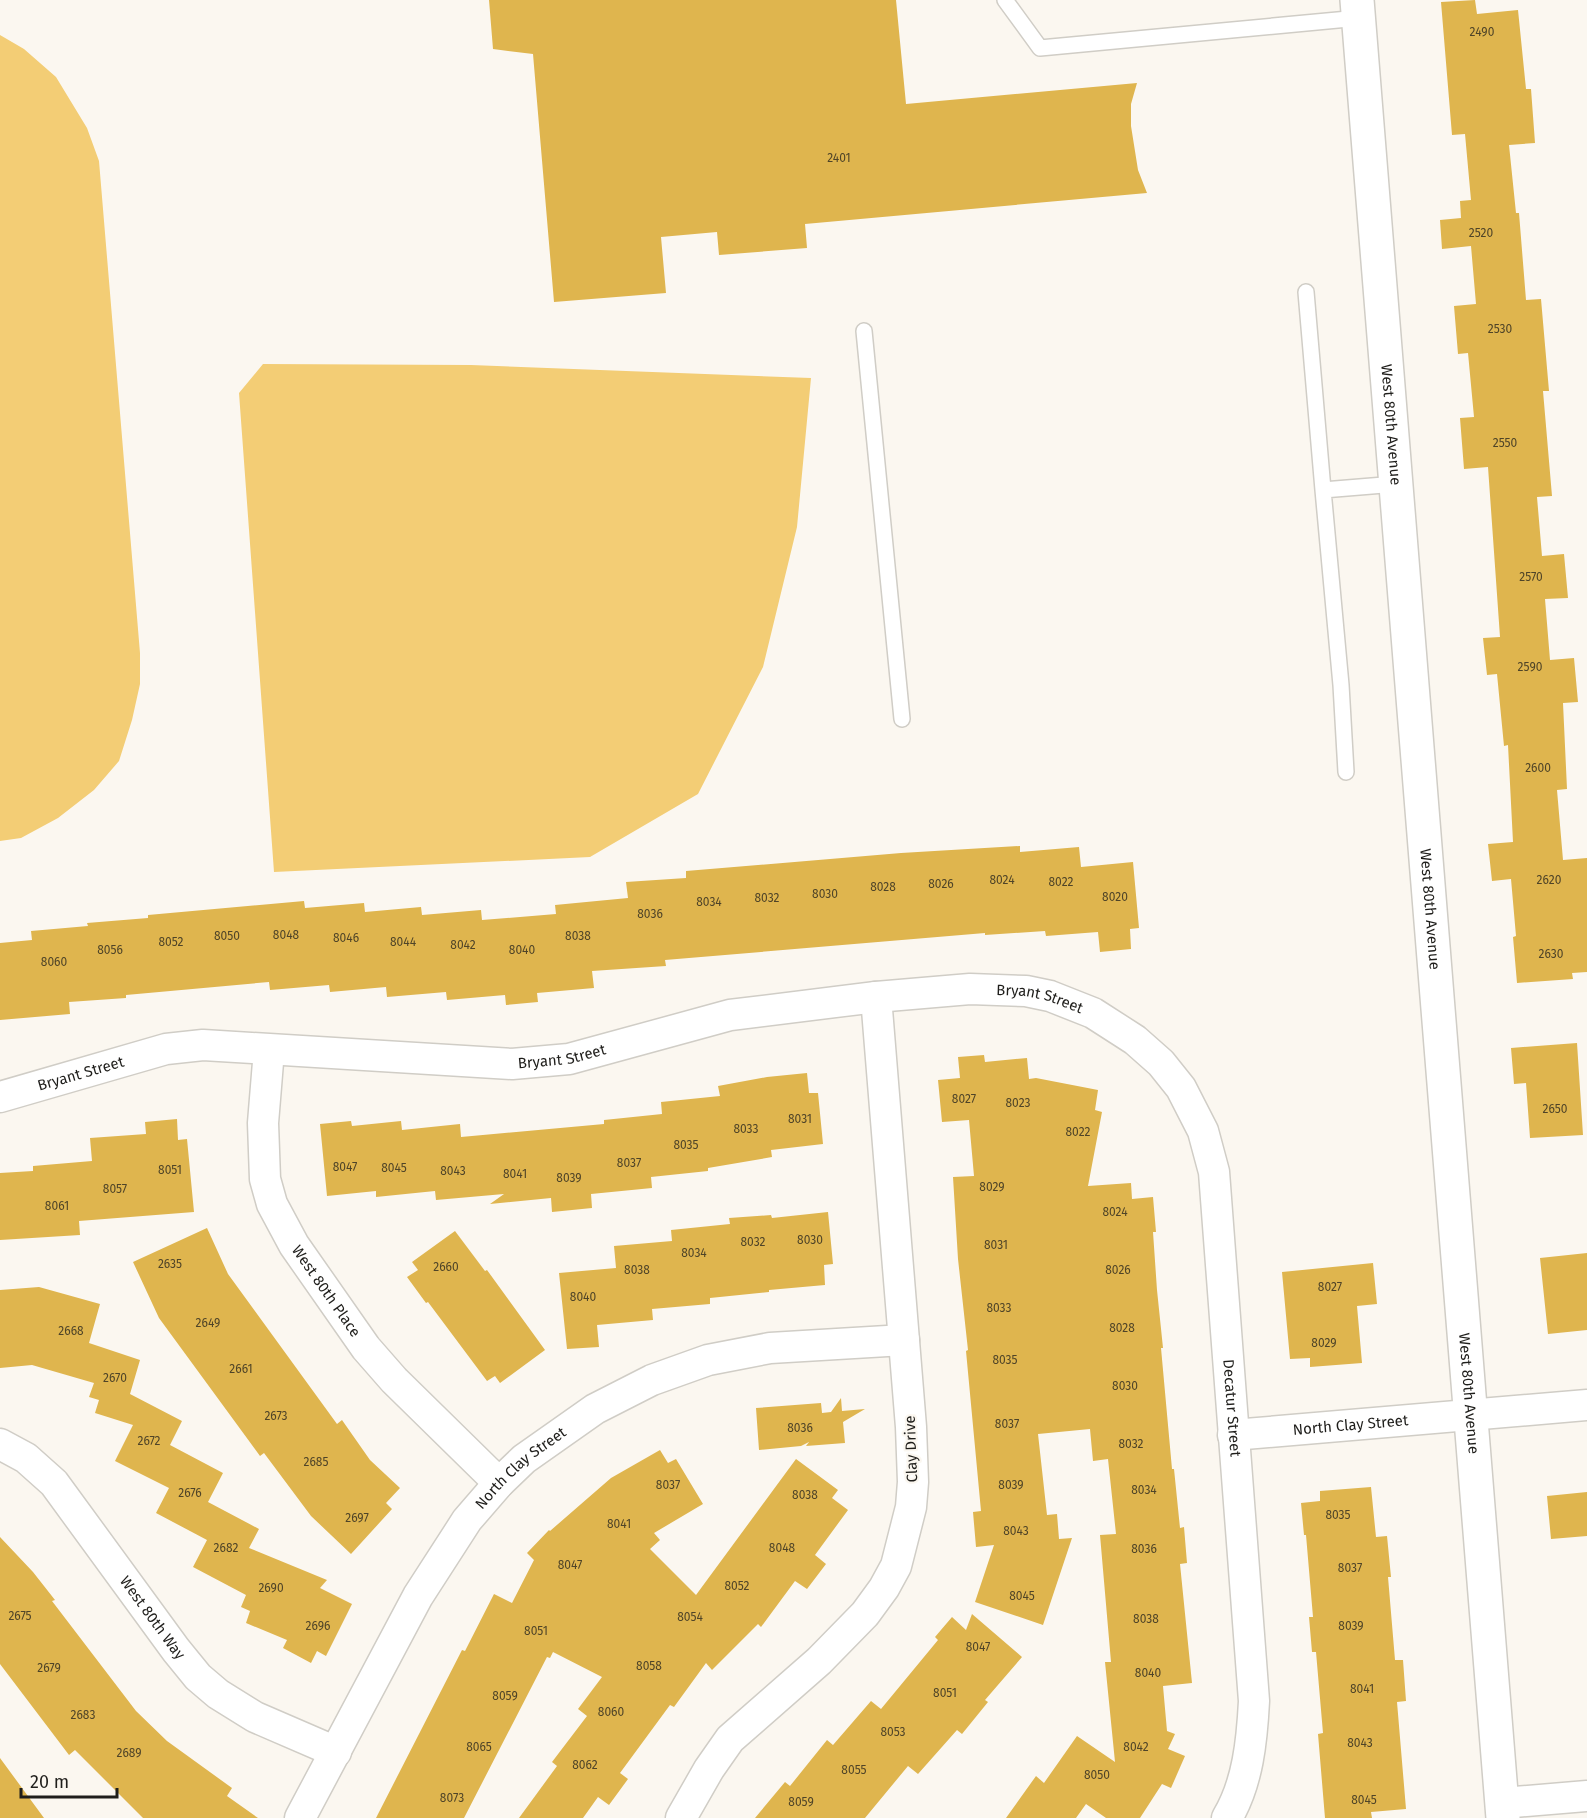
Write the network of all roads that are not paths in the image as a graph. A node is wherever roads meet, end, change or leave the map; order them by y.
1 (1005, 0) edge
2 (1358, 9) edge
3 (1306, 292) dead end
4 (864, 331) dead end
5 (1396, 484) junction
6 (1323, 490) junction
7 (902, 719) dead end
8 (1346, 772) dead end
9 (876, 997) junction
10 (1116, 1028) joint
11 (269, 1050) junction
12 (0, 1096) edge
13 (904, 1340) junction
14 (1587, 1405) edge
15 (1471, 1415) junction
16 (1233, 1435) junction
17 (0, 1444) edge
18 (499, 1483) junction
19 (336, 1752) junction
20 (1587, 1796) edge
21 (1503, 1811) edge
22 (300, 1818) edge
23 (681, 1818) edge
24 (1227, 1818) edge

1 - 2 lane
2 - 5 street, West 80th Avenue
3 - 6 lane
4 - 7 lane
5 - 6 lane
5 - 15 street, West 80th Avenue
6 - 8 lane
9 - 10 street, Bryant Street
9 - 11 street, Bryant Street
9 - 13 street, Clay Drive
10 - 16 street, Decatur Street
11 - 12 street, Bryant Street
11 - 18 street, West 80th Place
13 - 18 street, North Clay Street
13 - 23 street, Clay Drive
14 - 15 street, North Clay Street
15 - 16 street, North Clay Street
15 - 21 street, West 80th Avenue
16 - 24 street, Decatur Street
17 - 19 street, West 80th Way
18 - 19 street, North Clay Street
19 - 22 street, North Clay Street
20 - 21 street

